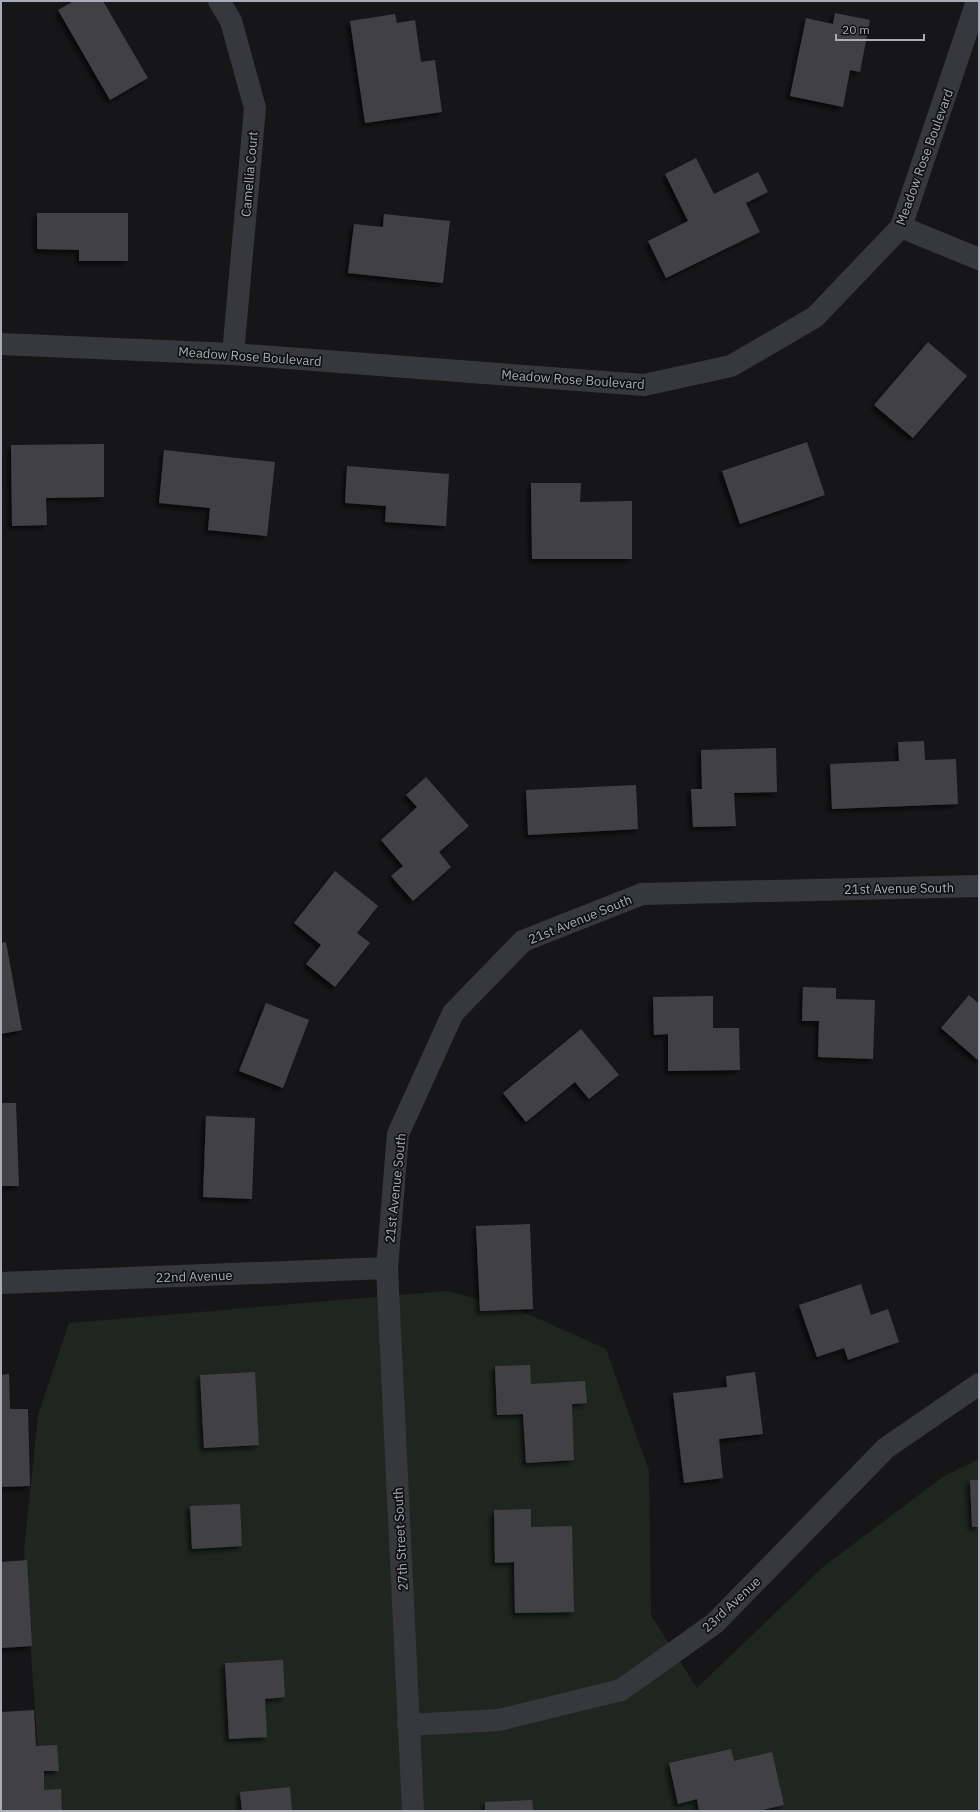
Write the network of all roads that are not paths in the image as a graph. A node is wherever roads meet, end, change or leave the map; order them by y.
1 (219, 1) edge
2 (977, 1) edge
3 (901, 227) junction
4 (979, 259) edge
5 (1, 344) edge
6 (233, 354) junction
7 (979, 886) edge
8 (387, 1268) junction
9 (1, 1283) edge
10 (979, 1384) edge
11 (408, 1725) junction
12 (413, 1811) edge

1 - 6 street, Camellia Court
2 - 3 street, Meadow Rose Boulevard
3 - 4 street
3 - 6 street, Meadow Rose Boulevard
5 - 6 street, Meadow Rose Boulevard
7 - 8 street, 21st Avenue South
8 - 9 street, 22nd Avenue
8 - 11 street, 27th Street South
10 - 11 street, 23rd Avenue
11 - 12 street, 27th Street South

